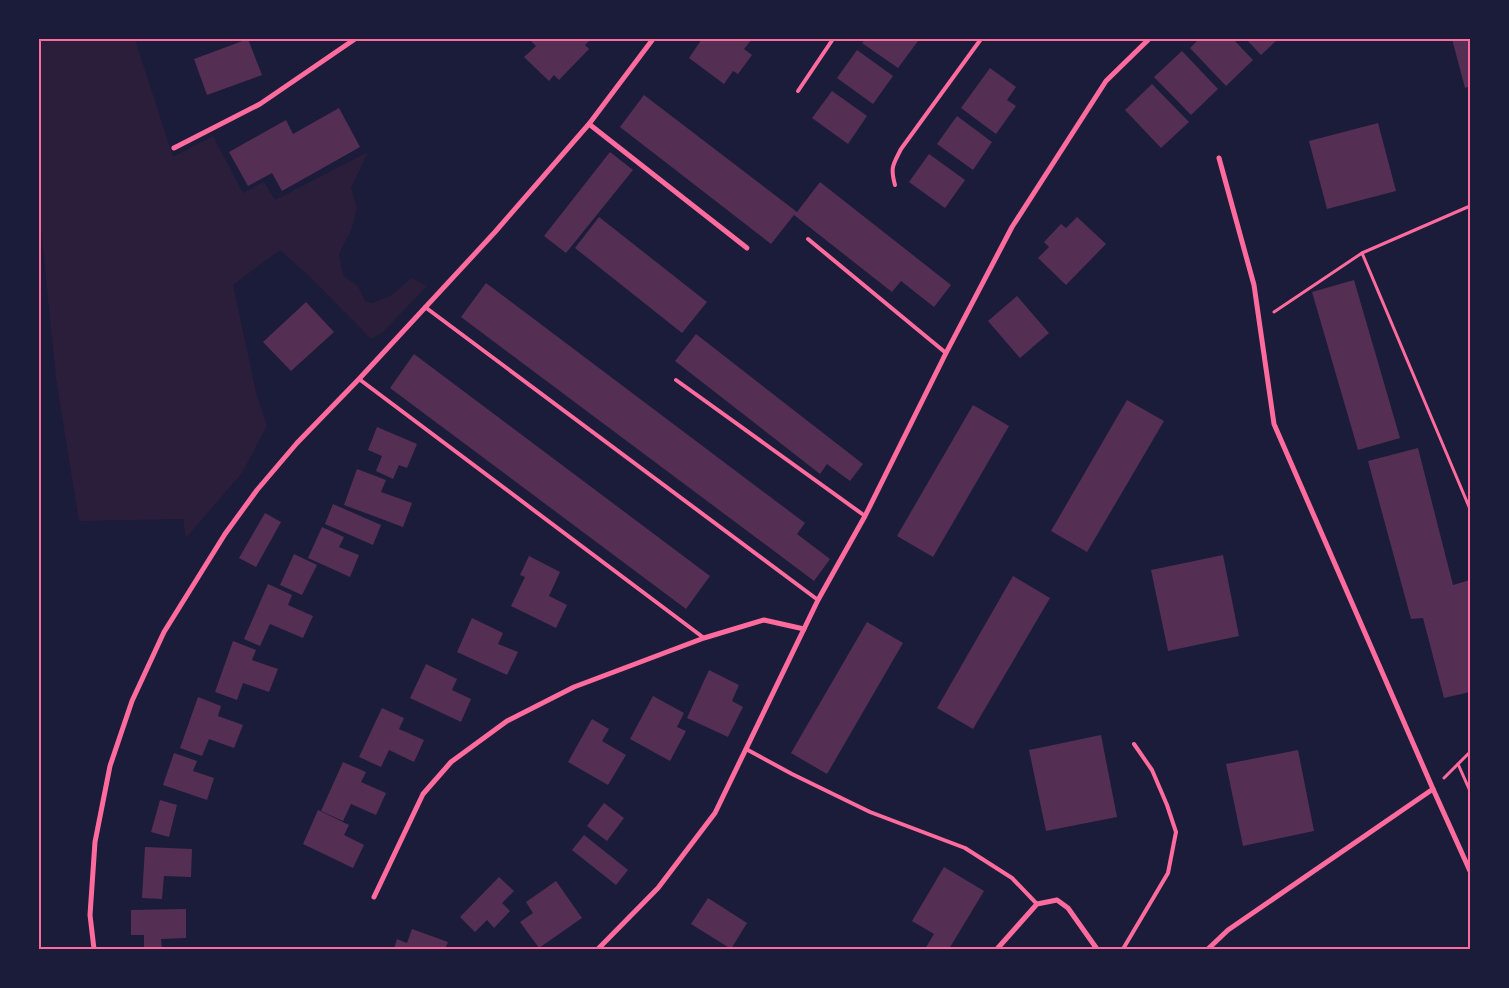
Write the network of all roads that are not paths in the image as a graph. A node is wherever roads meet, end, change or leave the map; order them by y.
1 (355, 39) edge
2 (653, 39) edge
3 (833, 39) edge
4 (981, 39) edge
5 (1149, 39) edge
6 (798, 91) dead end
7 (589, 124) junction
8 (174, 148) dead end
9 (1220, 158) dead end
10 (895, 185) dead end
11 (808, 239) dead end
12 (747, 248) dead end
13 (425, 307) junction
14 (946, 353) junction
15 (359, 379) junction
16 (676, 380) dead end
17 (865, 516) junction
18 (818, 600) junction
19 (804, 629) junction
20 (704, 638) junction
21 (1134, 744) dead end
22 (746, 749) junction
23 (1433, 789) junction
24 (1470, 871) edge
25 (374, 897) dead end
26 (1037, 904) junction
27 (94, 949) edge
28 (598, 949) edge
29 (997, 949) edge
30 (1098, 949) edge
31 (1123, 949) edge
32 (1208, 949) edge

1 - 8 street
2 - 7 street
3 - 6 lane
4 - 10 lane
5 - 14 street
7 - 12 street
7 - 13 street
9 - 23 street
11 - 14 lane
13 - 15 street
13 - 18 lane
14 - 17 street
15 - 20 lane
15 - 27 street
16 - 17 lane
17 - 18 street
18 - 19 street
19 - 20 street
19 - 22 street
20 - 25 street
21 - 31 lane
22 - 26 lane
22 - 28 street
23 - 24 street
23 - 32 street
26 - 29 street
26 - 30 street

